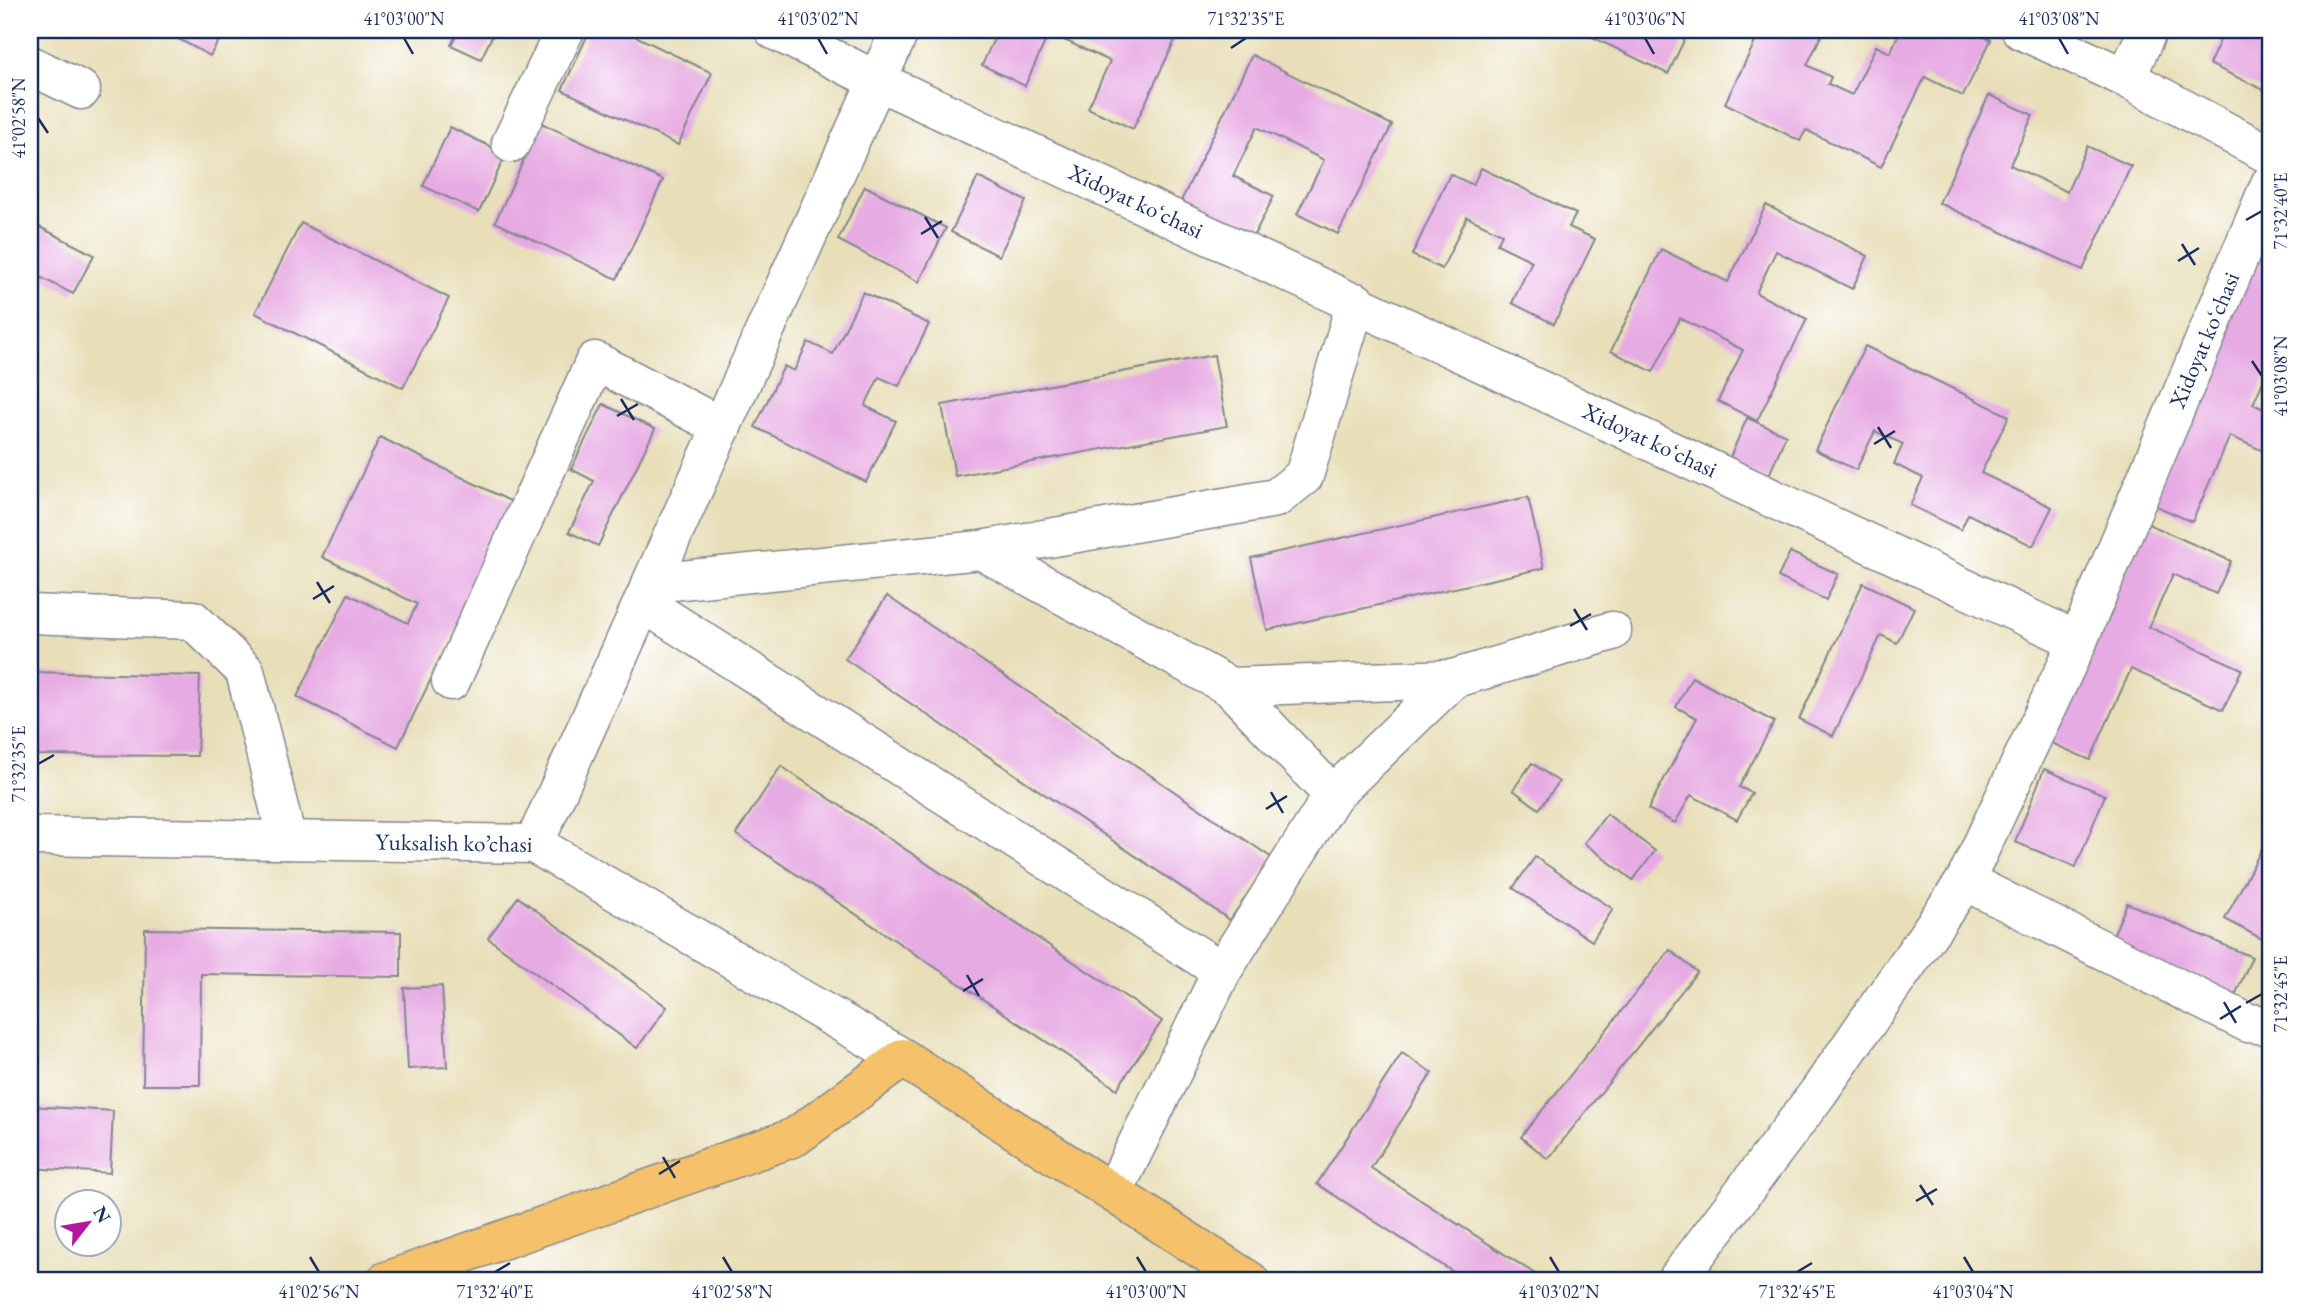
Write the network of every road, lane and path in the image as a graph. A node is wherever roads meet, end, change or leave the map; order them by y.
1 (565, 30) edge
2 (774, 30) edge
3 (900, 30) edge
4 (2021, 30) edge
5 (2148, 30) edge
6 (30, 65) edge
7 (2126, 78) junction
8 (878, 81) junction
9 (80, 90) dead end
10 (511, 143) dead end
11 (2270, 155) edge
12 (2270, 184) edge
13 (1356, 302) junction
14 (722, 426) junction
15 (981, 550) junction
16 (647, 593) junction
17 (30, 614) edge
18 (1612, 631) dead end
19 (2078, 640) junction
20 (1453, 679) junction
21 (451, 681) dead end
22 (1230, 687) junction
23 (1333, 795) junction
24 (30, 836) edge
25 (287, 840) junction
26 (534, 844) junction
27 (1965, 881) junction
28 (1222, 971) junction
29 (2270, 1023) edge
30 (903, 1058) junction
31 (1113, 1193) junction
32 (386, 1281) edge
33 (1250, 1281) edge
34 (1676, 1281) edge

1 - 10 street
2 - 8 street, Xidoyat koʻchasi
3 - 8 street
4 - 7 street
5 - 7 street
6 - 9 street
7 - 11 street
8 - 13 street, Xidoyat koʻchasi
8 - 14 street
12 - 19 street, Xidoyat koʻchasi
13 - 15 street
13 - 19 street, Xidoyat koʻchasi
14 - 16 street
14 - 21 street
15 - 16 street
15 - 22 street
16 - 26 street
16 - 28 street
17 - 25 street
18 - 20 street
19 - 27 street
20 - 22 street
20 - 23 street
22 - 23 street
23 - 28 street
24 - 25 street, Yuksalish ko’chasi
25 - 26 street, Yuksalish ko’chasi
26 - 30 street, Yuksalish ko’chasi
27 - 29 street
27 - 34 street
28 - 31 street
30 - 31 main road
30 - 32 main road
31 - 33 main road

